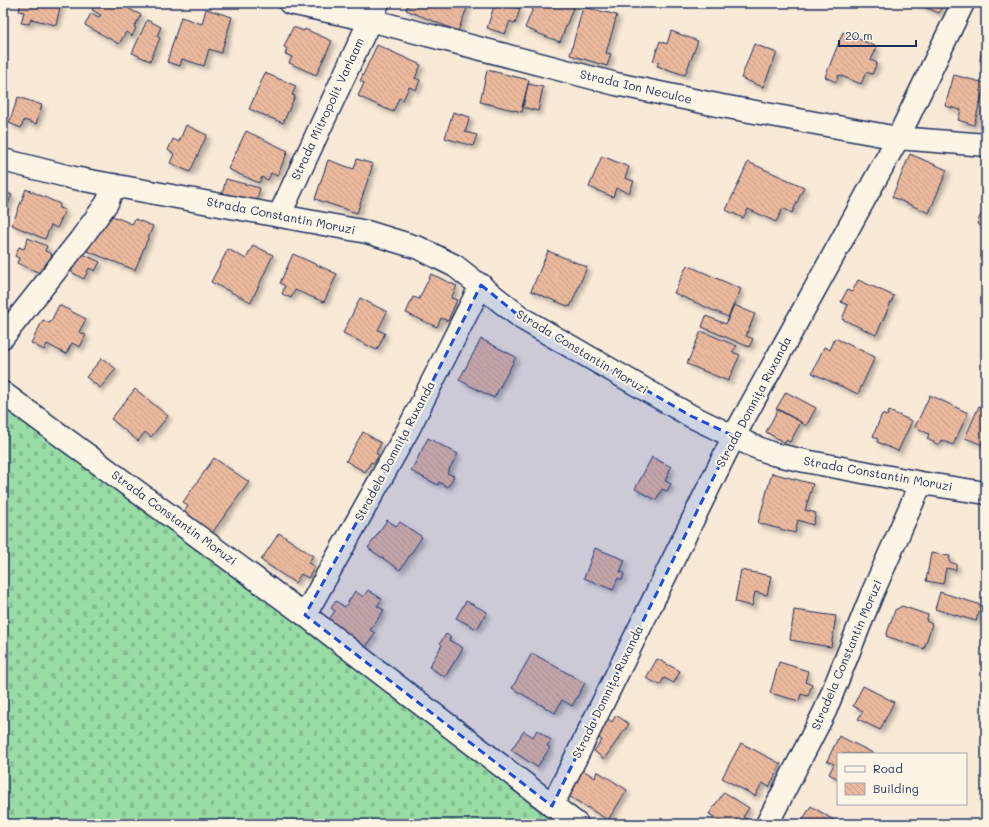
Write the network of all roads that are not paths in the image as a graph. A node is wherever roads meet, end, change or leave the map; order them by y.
1 (290, 3) edge
2 (963, 3) edge
3 (374, 12) edge
4 (898, 138) junction
5 (986, 145) edge
6 (3, 160) edge
7 (114, 185) junction
8 (279, 216) junction
9 (481, 285) junction
10 (3, 337) edge
11 (3, 393) edge
12 (734, 436) junction
13 (921, 483) junction
14 (986, 493) edge
15 (305, 615) junction
16 (552, 806) junction
17 (577, 824) edge
18 (767, 824) edge

1 - 3 street, Strada Ion Neculce
2 - 4 street, Strada Domnița Ruxanda
3 - 4 street, Strada Ion Neculce
3 - 8 street, Strada Mitropolit Varlaam
4 - 5 street, Strada Ion Neculce
4 - 12 street, Strada Domnița Ruxanda
6 - 7 street, Strada Constantin Moruzi
7 - 8 street, Strada Constantin Moruzi
7 - 10 street
8 - 9 street, Strada Constantin Moruzi
9 - 12 street, Strada Constantin Moruzi
9 - 15 street, Stradela Domnița Ruxanda
11 - 15 street, Strada Constantin Moruzi
12 - 13 street, Strada Constantin Moruzi
12 - 16 street, Strada Domnița Ruxanda
13 - 14 street, Strada Constantin Moruzi
13 - 18 street, Stradela Constantin Moruzi
15 - 16 street
16 - 17 street

